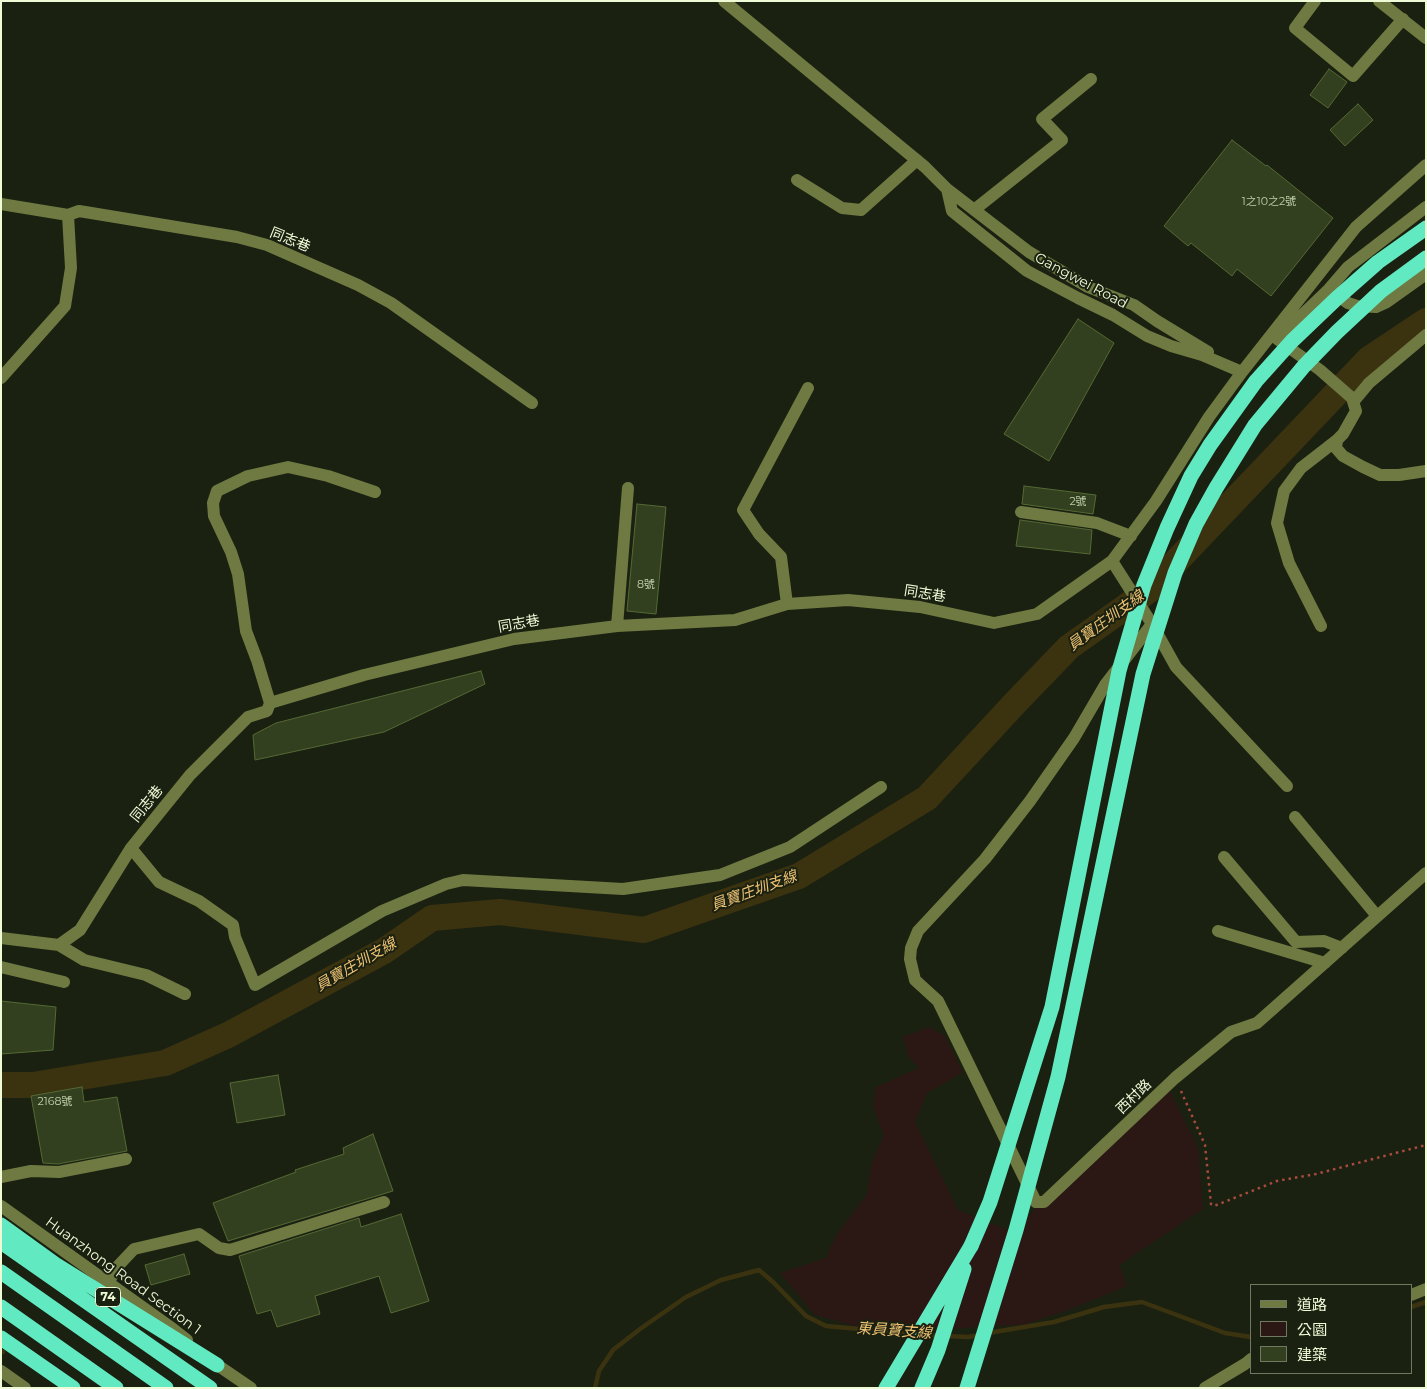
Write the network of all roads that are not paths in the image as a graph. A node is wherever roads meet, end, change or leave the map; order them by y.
1 (724, 1) edge
2 (1315, 1) edge
3 (1379, 1) edge
4 (1403, 19) junction
5 (1426, 38) edge
6 (1092, 79) dead end
7 (917, 160) junction
8 (1426, 165) edge
9 (798, 180) dead end
10 (947, 189) junction
11 (1, 204) edge
12 (1426, 207) edge
13 (974, 210) junction
14 (68, 215) junction
15 (1426, 228) edge
16 (1426, 258) edge
17 (1426, 274) edge
18 (1329, 289) junction
19 (1426, 335) edge
20 (1277, 339) junction
21 (1242, 372) junction
22 (1, 378) edge
23 (808, 388) dead end
24 (1353, 400) junction
25 (532, 403) dead end
26 (1337, 440) junction
27 (1426, 472) edge
28 (628, 488) dead end
29 (375, 492) dead end
30 (1021, 512) dead end
31 (1131, 536) junction
32 (1112, 561) junction
33 (788, 604) junction
34 (1152, 624) junction
35 (617, 626) junction
36 (1321, 626) dead end
37 (270, 703) junction
38 (1287, 786) dead end
39 (881, 787) dead end
40 (1295, 817) dead end
41 (131, 848) junction
42 (1224, 857) dead end
43 (1426, 873) edge
44 (1377, 916) junction
45 (1218, 930) dead end
46 (1, 938) edge
47 (59, 945) junction
48 (1342, 948) junction
49 (1325, 963) junction
50 (1, 967) edge
51 (64, 982) dead end
52 (185, 994) dead end
53 (126, 1159) dead end
54 (1, 1177) edge
55 (384, 1202) dead end
56 (1, 1206) edge
57 (1, 1225) edge
58 (1, 1242) edge
59 (971, 1246) junction
60 (1, 1272) edge
61 (108, 1283) junction
62 (1426, 1289) edge
63 (1412, 1295) edge
64 (1, 1307) edge
65 (1, 1338) edge
66 (1250, 1360) edge
67 (217, 1365) junction
68 (1, 1371) edge
69 (25, 1388) edge
70 (72, 1388) edge
71 (116, 1388) edge
72 (166, 1388) edge
73 (210, 1388) edge
74 (252, 1388) edge
75 (886, 1388) edge
76 (922, 1388) edge
77 (967, 1388) edge
78 (1205, 1388) edge

1 - 7 street, Gangwei Road
2 - 4 street
3 - 4 street
4 - 5 street
6 - 13 street
7 - 9 street
7 - 10 street, Gangwei Road
8 - 21 street
10 - 13 street
10 - 21 street, Gangwei Road
11 - 14 street, 同志巷
12 - 18 street
13 - 21 street
14 - 22 street
14 - 25 street, 同志巷
15 - 59 highway, bridge
16 - 77 highway, bridge
17 - 18 street
18 - 20 street
19 - 24 street
20 - 21 street
20 - 24 street
21 - 31 street, 同志巷
23 - 33 street
24 - 26 street
26 - 27 street
26 - 36 street
28 - 35 street
29 - 37 street
30 - 31 street
31 - 32 street, 同志巷
32 - 33 street, 同志巷
32 - 34 street
33 - 35 street, 同志巷
34 - 38 street
34 - 49 street, 西村路
35 - 37 street, 同志巷
37 - 41 street, 同志巷
39 - 41 street
40 - 44 street
41 - 47 street, 同志巷
42 - 48 street
43 - 44 street, 西村路
44 - 48 street, 西村路
45 - 49 street
46 - 47 street
47 - 52 street
48 - 49 street, 西村路
50 - 51 street
53 - 54 street
55 - 61 street
56 - 61 street, Huanzhong Road Section 1
57 - 67 highway, 74
58 - 73 highway
59 - 75 highway
59 - 76 highway
60 - 72 highway
61 - 67 street, Huanzhong Road Section 1
62 - 63 street
64 - 71 highway
65 - 70 highway
66 - 78 street
67 - 74 street, Huanzhong Road Section 1
68 - 69 street

